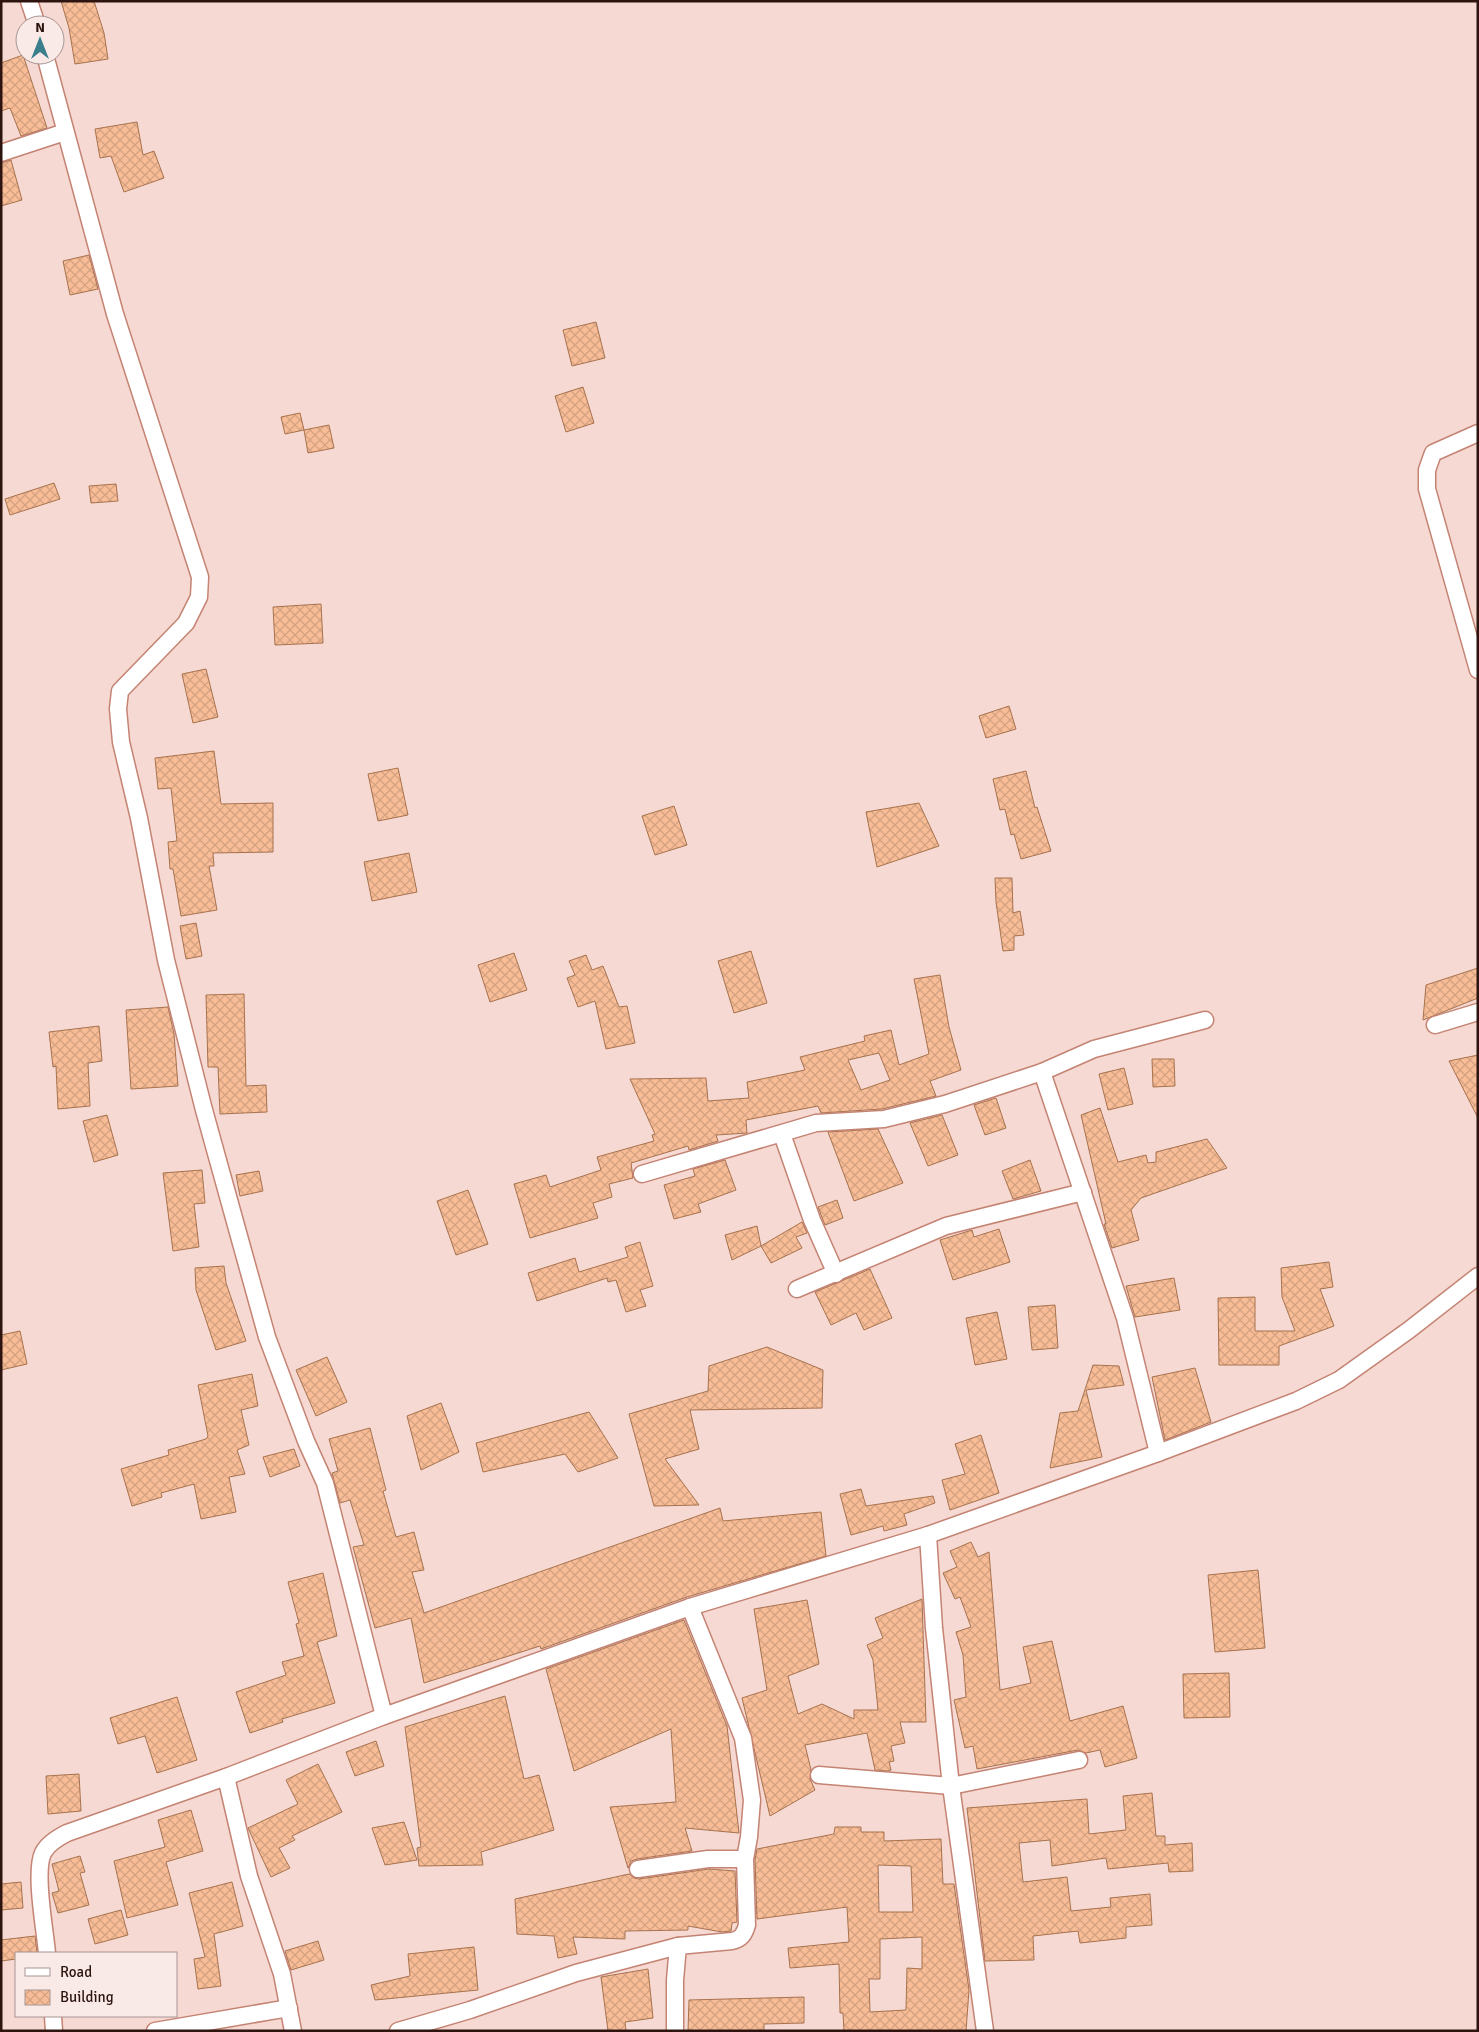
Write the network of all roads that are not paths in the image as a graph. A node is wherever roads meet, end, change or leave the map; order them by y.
1 (30, 1) edge
2 (34, 15) edge
3 (48, 65) edge
4 (65, 132) junction
5 (1, 153) edge
6 (1478, 433) edge
7 (1478, 670) edge
8 (1478, 1012) edge
9 (1205, 1020) dead end
10 (1435, 1025) dead end
11 (1042, 1072) junction
12 (782, 1134) junction
13 (642, 1174) dead end
14 (1083, 1192) junction
15 (836, 1274) junction
16 (1478, 1276) edge
17 (797, 1289) dead end
18 (1158, 1453) junction
19 (928, 1535) junction
20 (690, 1607) junction
21 (384, 1716) junction
22 (1079, 1760) dead end
23 (819, 1775) dead end
24 (226, 1777) junction
25 (951, 1786) junction
26 (745, 1859) junction
27 (638, 1869) dead end
28 (678, 1946) junction
29 (47, 1952) edge
30 (289, 2008) junction
31 (53, 2017) edge
32 (54, 2031) edge
33 (155, 2031) edge
34 (294, 2031) edge
35 (398, 2031) edge
36 (675, 2031) edge
37 (985, 2031) edge

1 - 2 street
3 - 4 street
4 - 5 street
4 - 21 street
6 - 7 street
8 - 10 street
9 - 11 street
11 - 12 street
11 - 14 street
12 - 13 street
12 - 15 street
14 - 15 street
14 - 18 street
15 - 17 street
16 - 18 street
18 - 19 street
19 - 20 street
19 - 25 street
20 - 21 street
20 - 26 street
21 - 24 street
22 - 25 street
23 - 25 street
24 - 29 street
24 - 30 street
25 - 37 street
26 - 27 street
26 - 28 street
28 - 35 street
28 - 36 street
30 - 33 street
30 - 34 street
31 - 32 street

